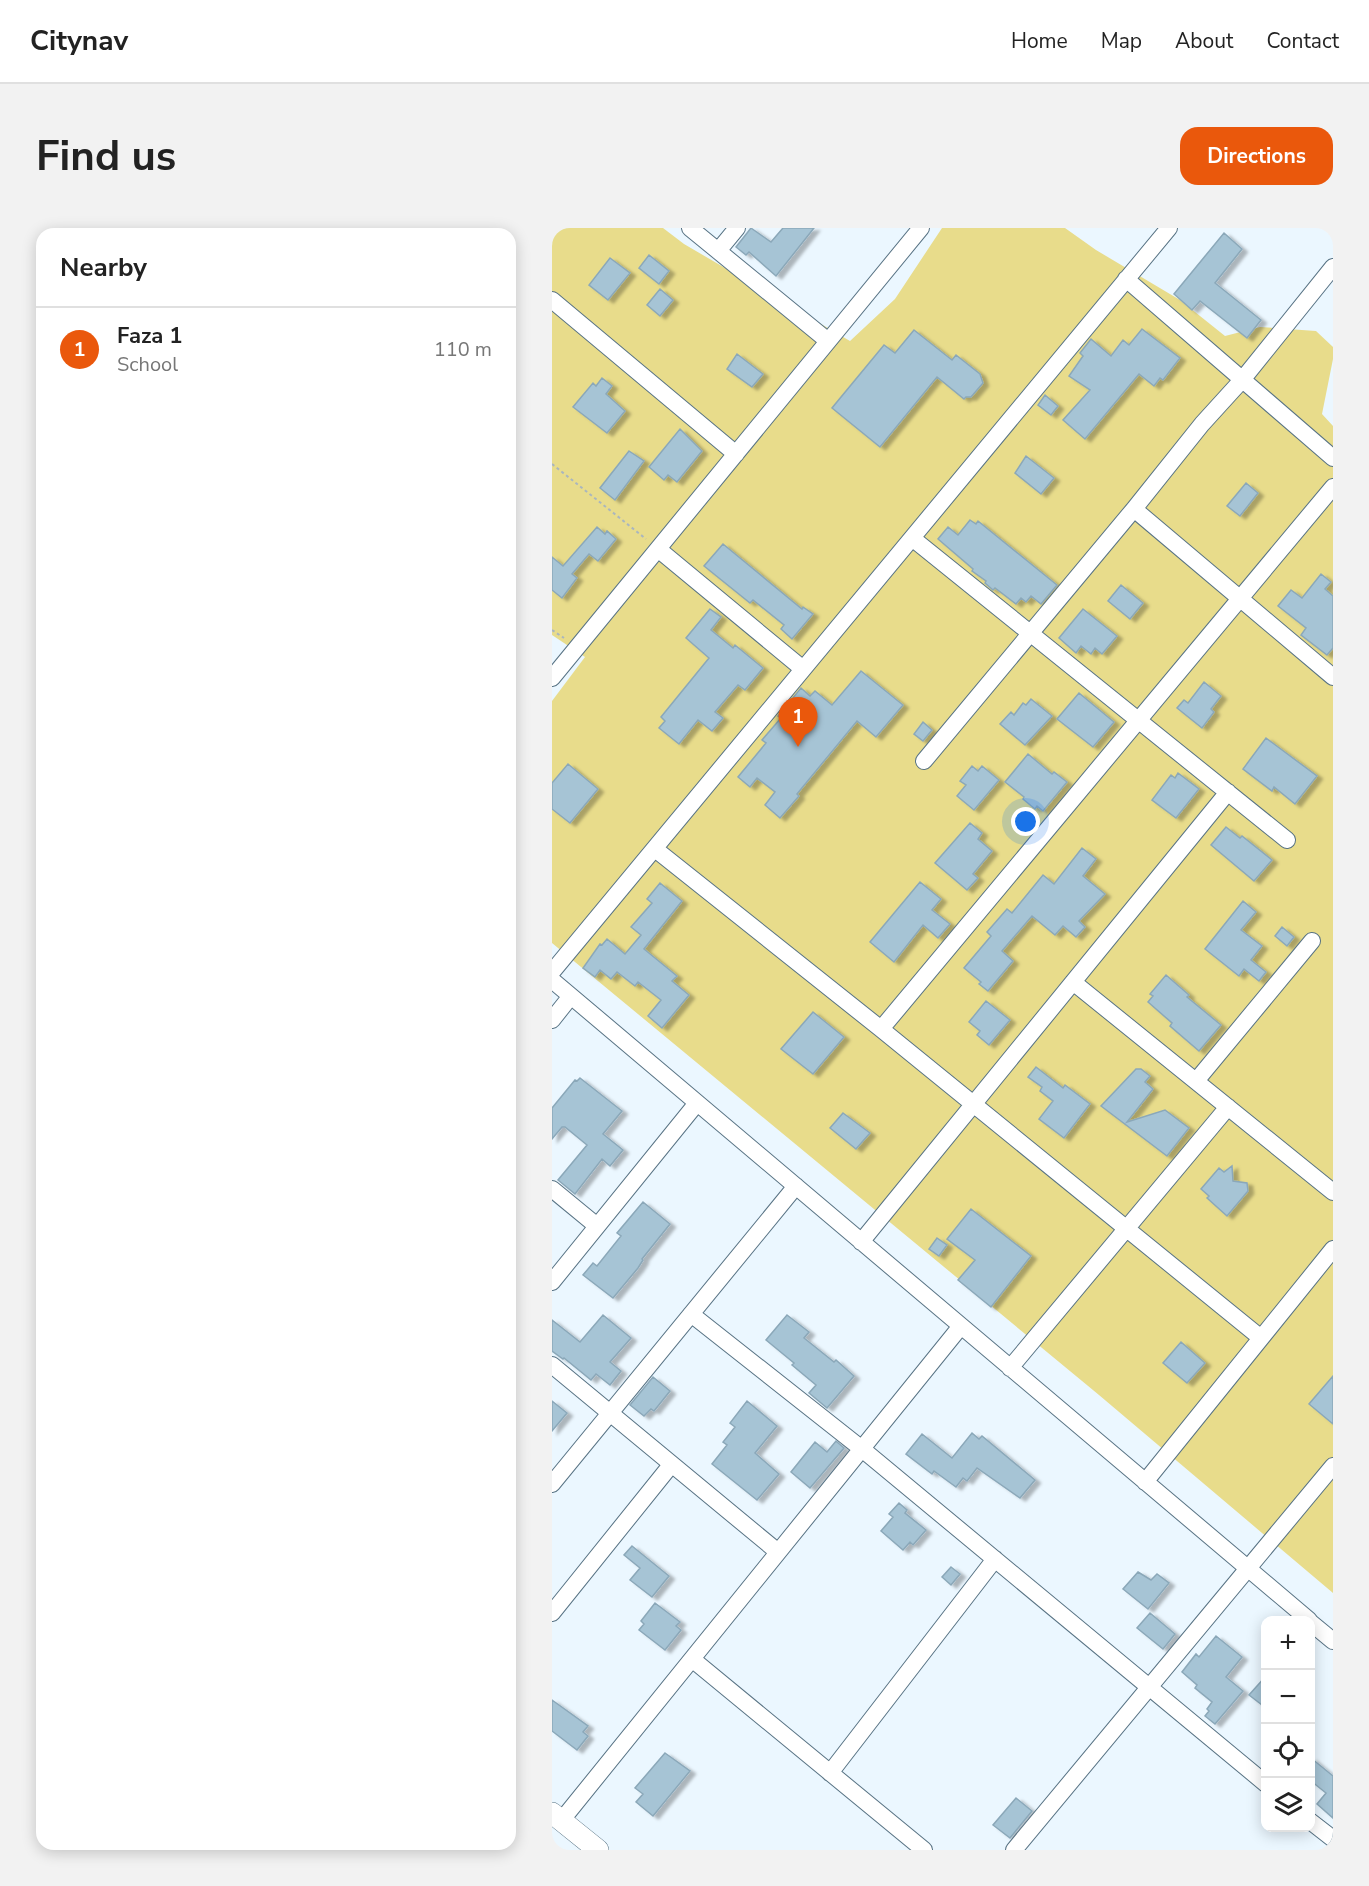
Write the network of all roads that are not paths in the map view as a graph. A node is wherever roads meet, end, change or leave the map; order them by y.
1 (690, 228) edge
2 (737, 228) edge
3 (921, 228) edge
4 (1169, 228) edge
5 (718, 251) junction
6 (1333, 267) edge
7 (1126, 279) junction
8 (552, 300) edge
9 (828, 341) junction
10 (1242, 380) junction
11 (736, 454) junction
12 (1333, 458) edge
13 (1331, 494) edge
14 (1134, 509) junction
15 (912, 538) junction
16 (658, 549) junction
17 (1240, 599) junction
18 (1031, 633) junction
19 (803, 669) junction
20 (1333, 677) edge
21 (552, 678) edge
22 (1139, 720) junction
23 (924, 761) dead end
24 (1228, 792) junction
25 (1287, 840) dead end
26 (655, 849) junction
27 (1312, 941) dead end
28 (552, 972) edge
29 (552, 980) edge
30 (1073, 982) junction
31 (571, 996) junction
32 (552, 1020) edge
33 (881, 1029) junction
34 (1196, 1081) junction
35 (698, 1103) junction
36 (973, 1105) junction
37 (1228, 1107) junction
38 (796, 1186) junction
39 (552, 1190) edge
40 (1333, 1192) edge
41 (597, 1226) junction
42 (1126, 1229) junction
43 (861, 1242) junction
44 (1333, 1249) edge
45 (552, 1282) edge
46 (691, 1314) junction
47 (961, 1326) junction
48 (1261, 1338) junction
49 (552, 1365) edge
50 (1010, 1368) junction
51 (609, 1414) junction
52 (862, 1449) junction
53 (671, 1465) junction
54 (1333, 1466) edge
55 (1145, 1482) junction
56 (552, 1484) edge
57 (778, 1552) junction
58 (995, 1559) junction
59 (1247, 1568) junction
60 (552, 1613) edge
61 (1304, 1616) edge
62 (1315, 1625) edge
63 (1333, 1641) edge
64 (692, 1659) junction
65 (1148, 1688) junction
66 (830, 1773) junction
67 (1261, 1780) edge
68 (557, 1817) edge
69 (1315, 1824) edge
70 (1333, 1839) edge
71 (598, 1850) edge
72 (924, 1850) edge
73 (1014, 1850) edge

1 - 5 street
2 - 5 street
3 - 9 street
4 - 7 street
5 - 9 street
6 - 10 street
7 - 10 street
7 - 15 street
8 - 11 street
9 - 11 street
10 - 12 street
10 - 14 street
11 - 16 street
13 - 17 street
14 - 17 street
14 - 18 street
15 - 18 street
15 - 19 street
16 - 19 street
16 - 21 street
17 - 20 street
17 - 22 street
18 - 22 street
18 - 23 street
19 - 26 street
22 - 24 street
22 - 33 street
24 - 25 street
24 - 30 street
26 - 28 street
26 - 33 street
27 - 34 street
29 - 31 street
30 - 34 street
30 - 36 street
31 - 32 street
31 - 35 street
33 - 36 street
34 - 37 street
35 - 38 street
35 - 41 street
36 - 42 street
36 - 43 street
37 - 40 street
37 - 42 street
38 - 43 street
38 - 46 street
39 - 41 street
41 - 45 street
42 - 48 street
42 - 50 street
43 - 47 street
44 - 48 street
46 - 51 street
46 - 52 street
47 - 50 street
47 - 52 street
48 - 55 street
49 - 51 street
50 - 55 street
51 - 53 street
51 - 56 street
52 - 57 street
52 - 58 street
53 - 57 street
53 - 60 street
54 - 59 street
55 - 59 street
57 - 64 street
58 - 65 street
58 - 66 street
59 - 61 street
59 - 65 street
62 - 63 street
64 - 66 street
64 - 68 street
65 - 67 street
65 - 73 street
66 - 72 street
68 - 71 street
69 - 70 street

